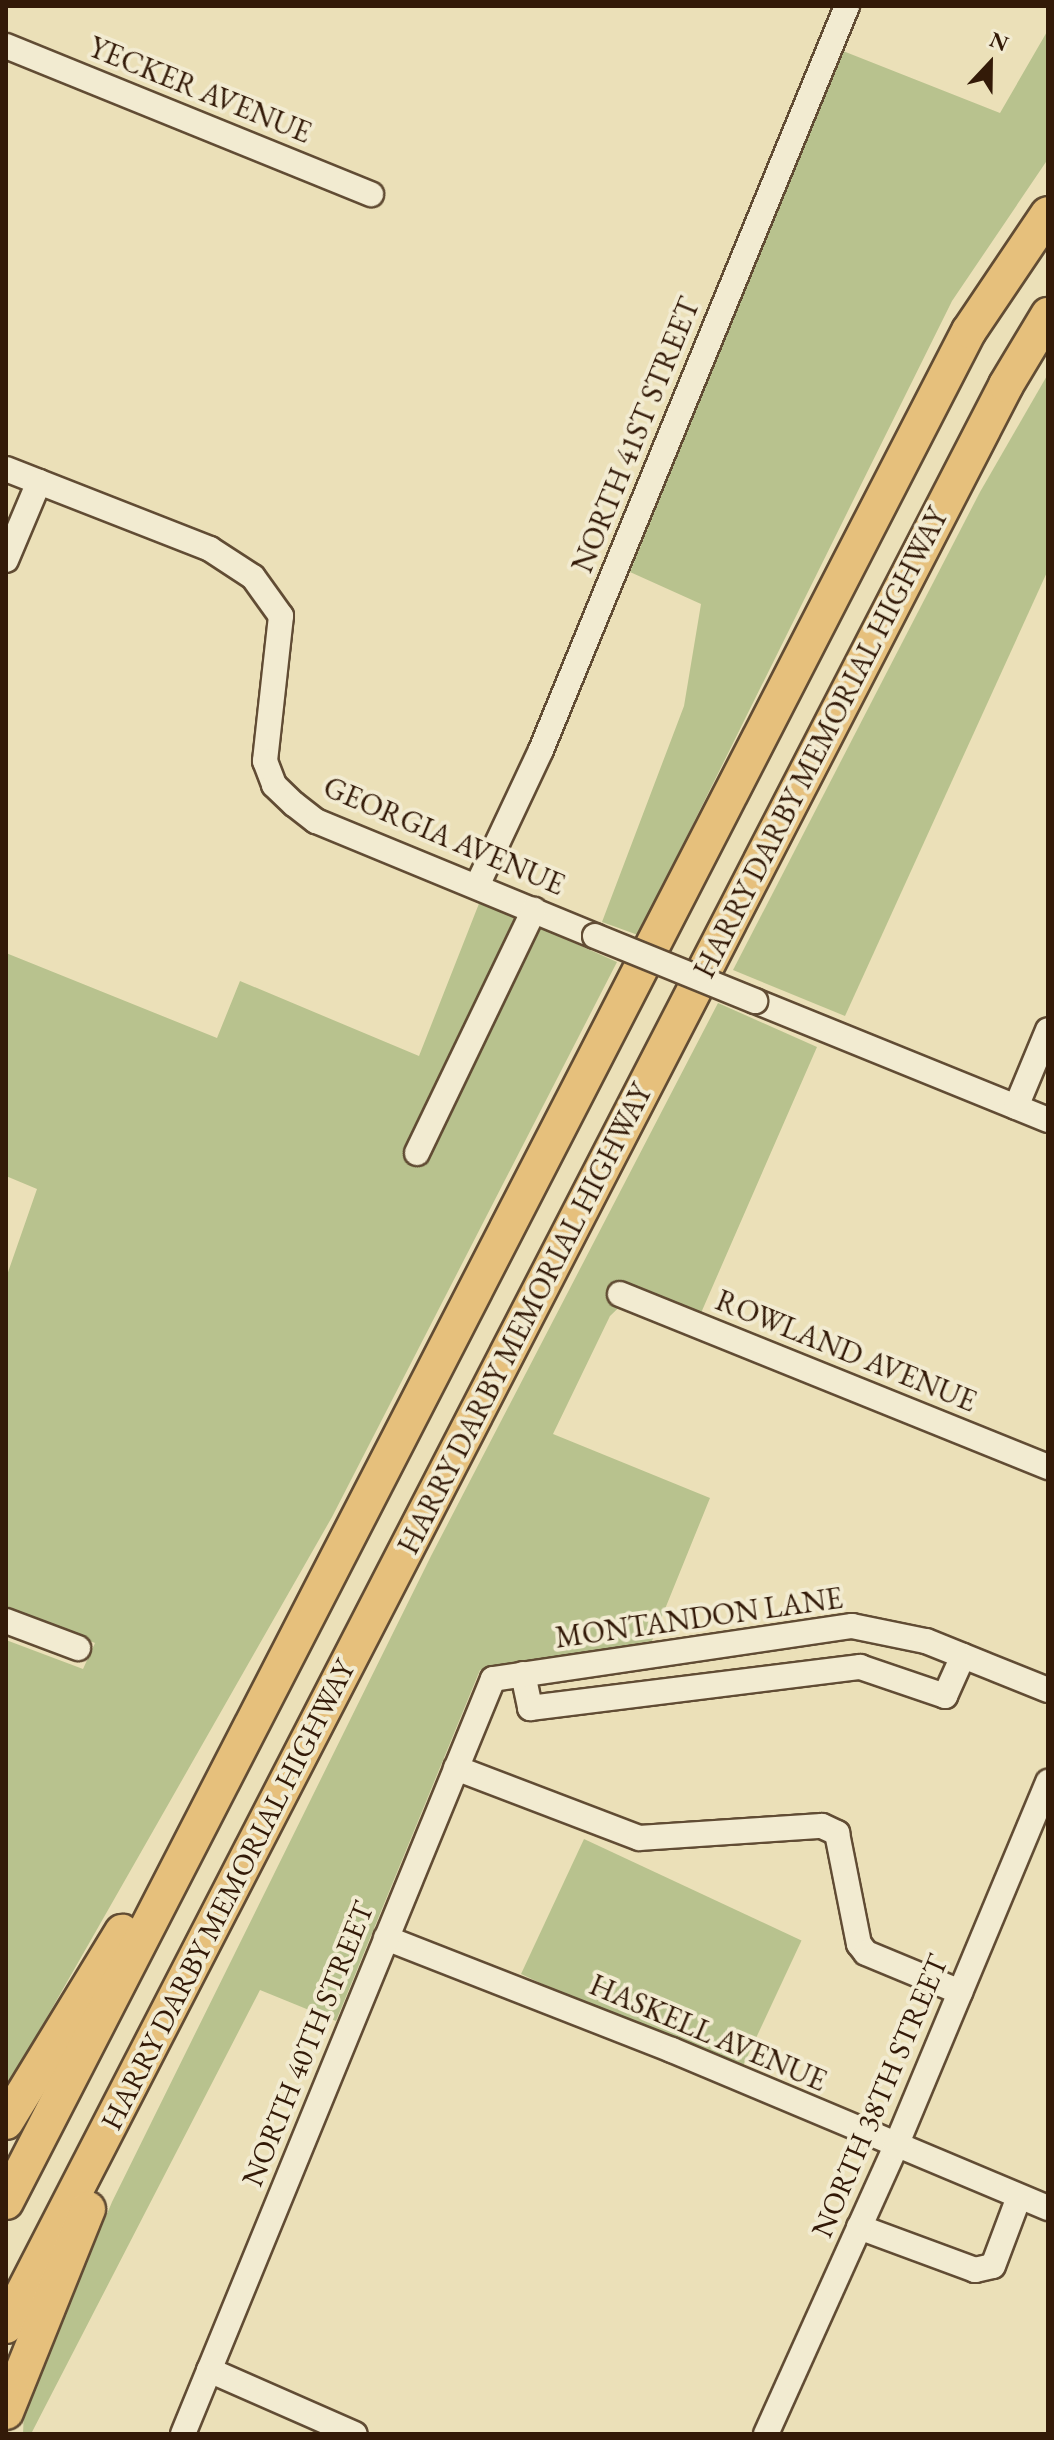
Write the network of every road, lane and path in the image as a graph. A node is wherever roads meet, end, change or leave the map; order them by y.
1 (847, 6) edge
2 (6, 46) edge
3 (371, 194) dead end
4 (1048, 214) edge
5 (1048, 315) edge
6 (6, 469) edge
7 (39, 482) junction
8 (6, 560) edge
9 (477, 886) junction
10 (534, 910) junction
11 (1048, 1030) edge
12 (1016, 1107) junction
13 (1048, 1120) edge
14 (417, 1153) dead end
15 (620, 1294) dead end
16 (1048, 1467) edge
17 (6, 1621) edge
18 (78, 1648) dead end
19 (963, 1656) junction
20 (523, 1674) junction
21 (493, 1679) joint
22 (1048, 1690) edge
23 (256, 1713) junction
24 (456, 1768) junction
25 (1048, 1782) edge
26 (386, 1938) junction
27 (960, 1992) junction
28 (121, 2104) junction
29 (6, 2122) edge
30 (895, 2148) junction
31 (1019, 2197) junction
32 (6, 2202) edge
33 (1048, 2208) edge
34 (859, 2227) junction
35 (6, 2326) edge
36 (209, 2370) junction
37 (6, 2412) edge
38 (183, 2434) edge
39 (355, 2434) edge
40 (766, 2434) edge

1 - 9 street, NORTH 41ST STREET
2 - 3 street, YECKER AVENUE
4 - 23 highway, HARRY DARBY MEMORIAL HIGHWAY
5 - 28 highway, HARRY DARBY MEMORIAL HIGHWAY
6 - 7 street, GEORGIA AVENUE
7 - 8 street
7 - 9 street, GEORGIA AVENUE
9 - 10 street, GEORGIA AVENUE
10 - 12 street, GEORGIA AVENUE, bridge
10 - 14 street
11 - 12 street
12 - 13 street, GEORGIA AVENUE
15 - 16 street, ROWLAND AVENUE
17 - 18 street
19 - 20 street, MONTANDON LANE
19 - 20 street
19 - 22 street, MONTANDON LANE
20 - 21 street, MONTANDON LANE
21 - 24 street, NORTH 40TH STREET
23 - 29 highway
23 - 32 highway, HARRY DARBY MEMORIAL HIGHWAY
24 - 26 street, NORTH 40TH STREET
24 - 27 street
25 - 27 street, NORTH 38TH STREET
26 - 30 street, HASKELL AVENUE
26 - 36 street, NORTH 40TH STREET
27 - 30 street, NORTH 38TH STREET
28 - 35 highway, HARRY DARBY MEMORIAL HIGHWAY
28 - 37 highway
30 - 31 street, HASKELL AVENUE
30 - 34 street, NORTH 38TH STREET
31 - 33 street, HASKELL AVENUE
31 - 34 street
34 - 40 street, NORTH 38TH STREET
36 - 38 street, NORTH 40TH STREET
36 - 39 street

